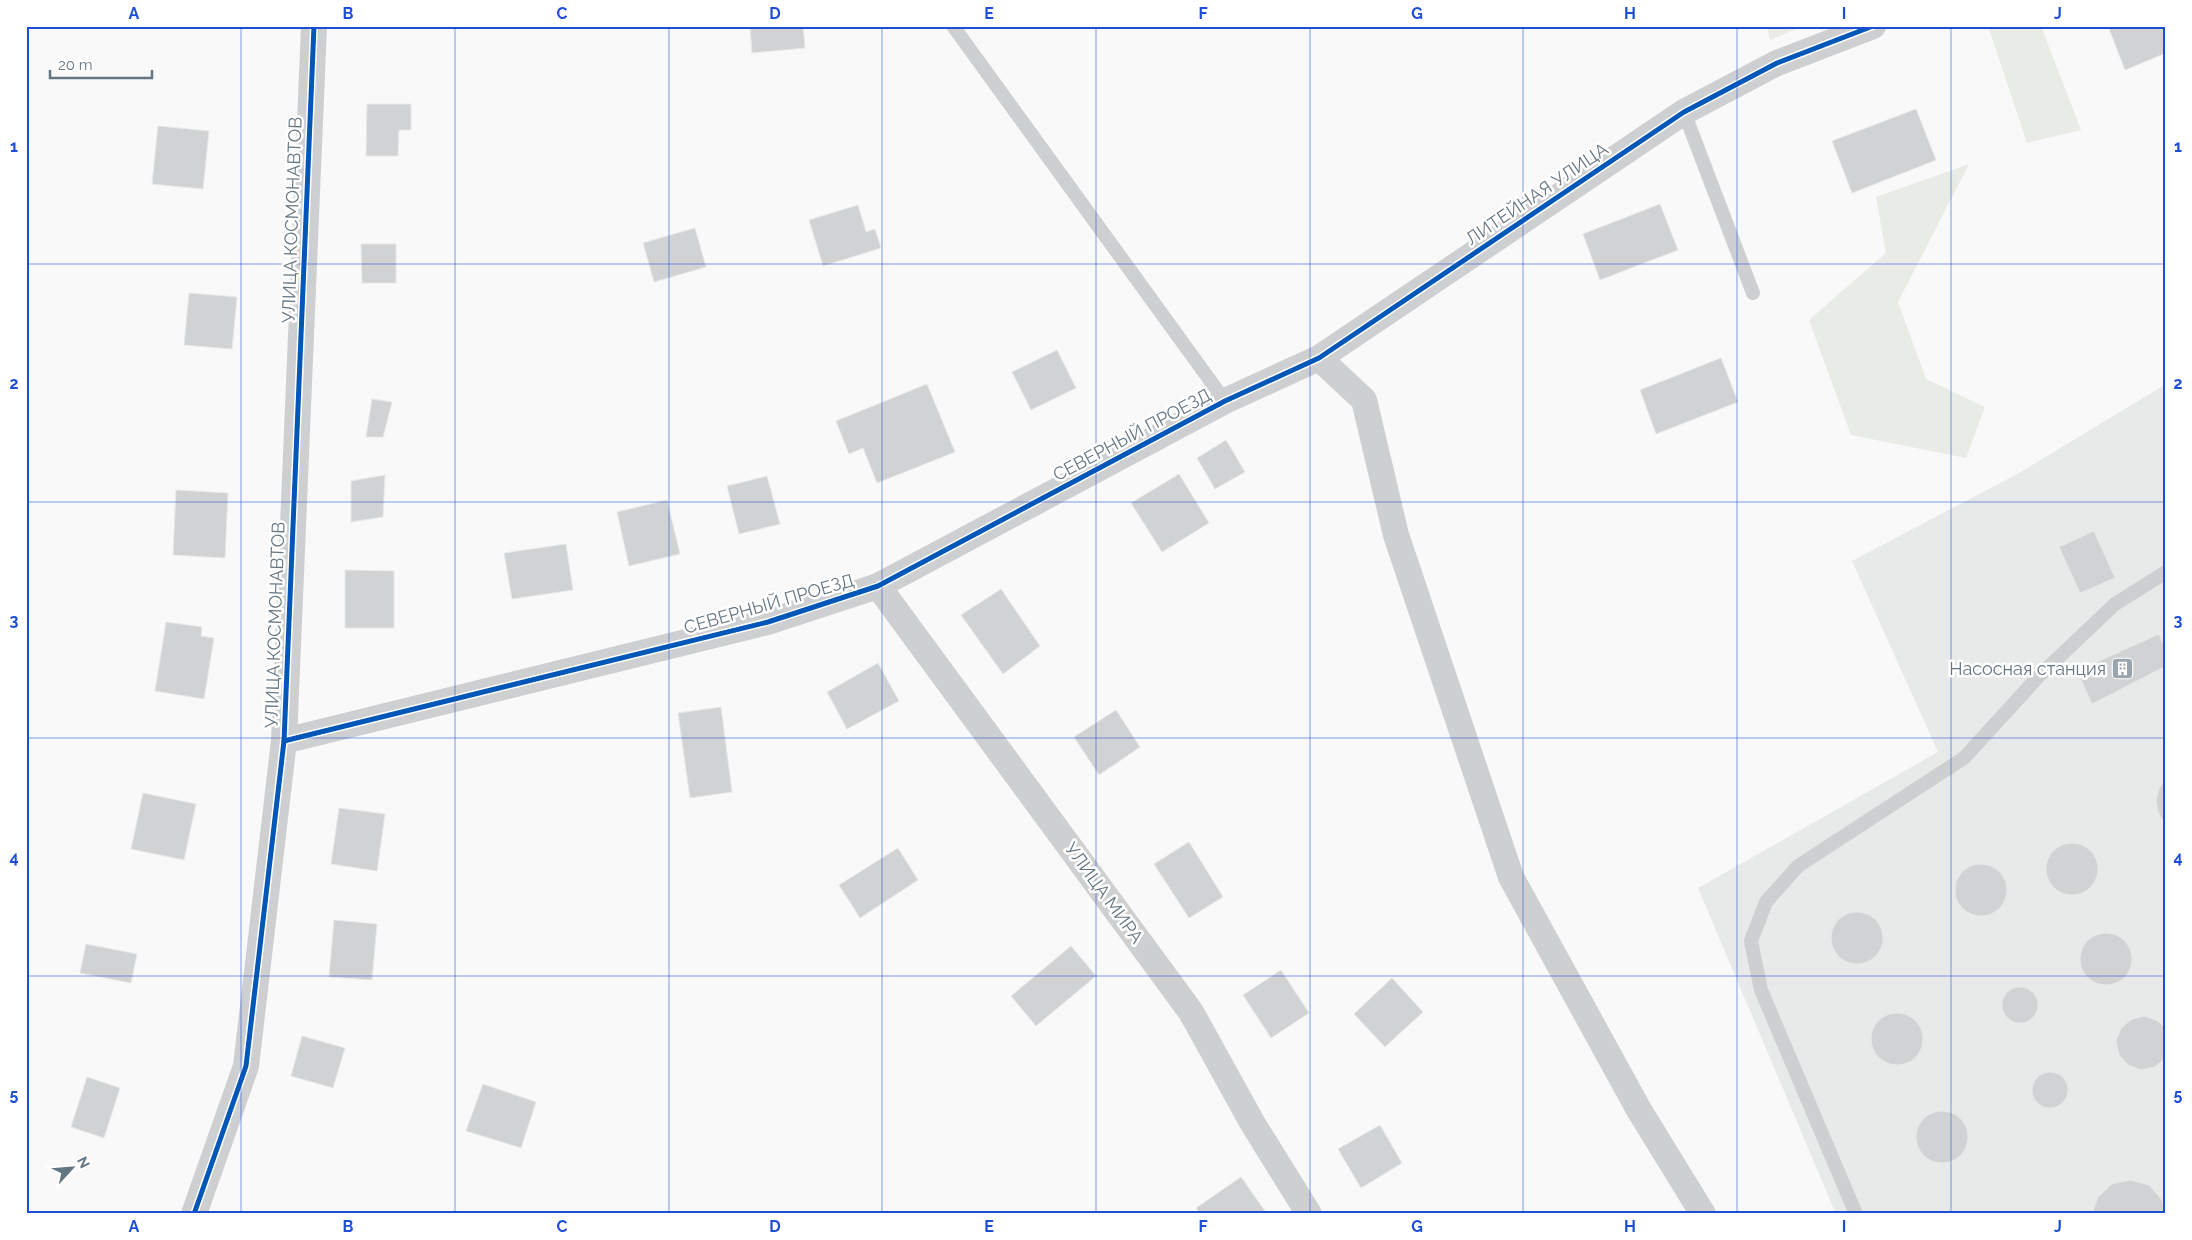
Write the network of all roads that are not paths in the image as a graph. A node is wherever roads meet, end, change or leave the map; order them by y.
1 (314, 26) edge
2 (953, 26) edge
3 (1873, 26) edge
4 (1684, 112) junction
5 (1753, 293) dead end
6 (1319, 358) junction
7 (1225, 401) junction
8 (2166, 572) edge
9 (878, 586) junction
10 (284, 741) junction
11 (194, 1214) edge
12 (1309, 1214) edge
13 (1703, 1214) edge
14 (1856, 1214) edge

1 - 10 street, УЛИЦА КОСМОНАВТОВ
2 - 7 lane
3 - 4 street, ЛИТЕЙНАЯ УЛИЦА
4 - 5 lane
4 - 6 street, ЛИТЕЙНАЯ УЛИЦА
6 - 7 street, ЛИТЕЙНАЯ УЛИЦА
6 - 13 street
7 - 9 street, СЕВЕРНЫЙ ПРОЕЗД
8 - 14 lane
9 - 10 street, СЕВЕРНЫЙ ПРОЕЗД
9 - 12 street, УЛИЦА МИРА
10 - 11 street, УЛИЦА КОСМОНАВТОВ

